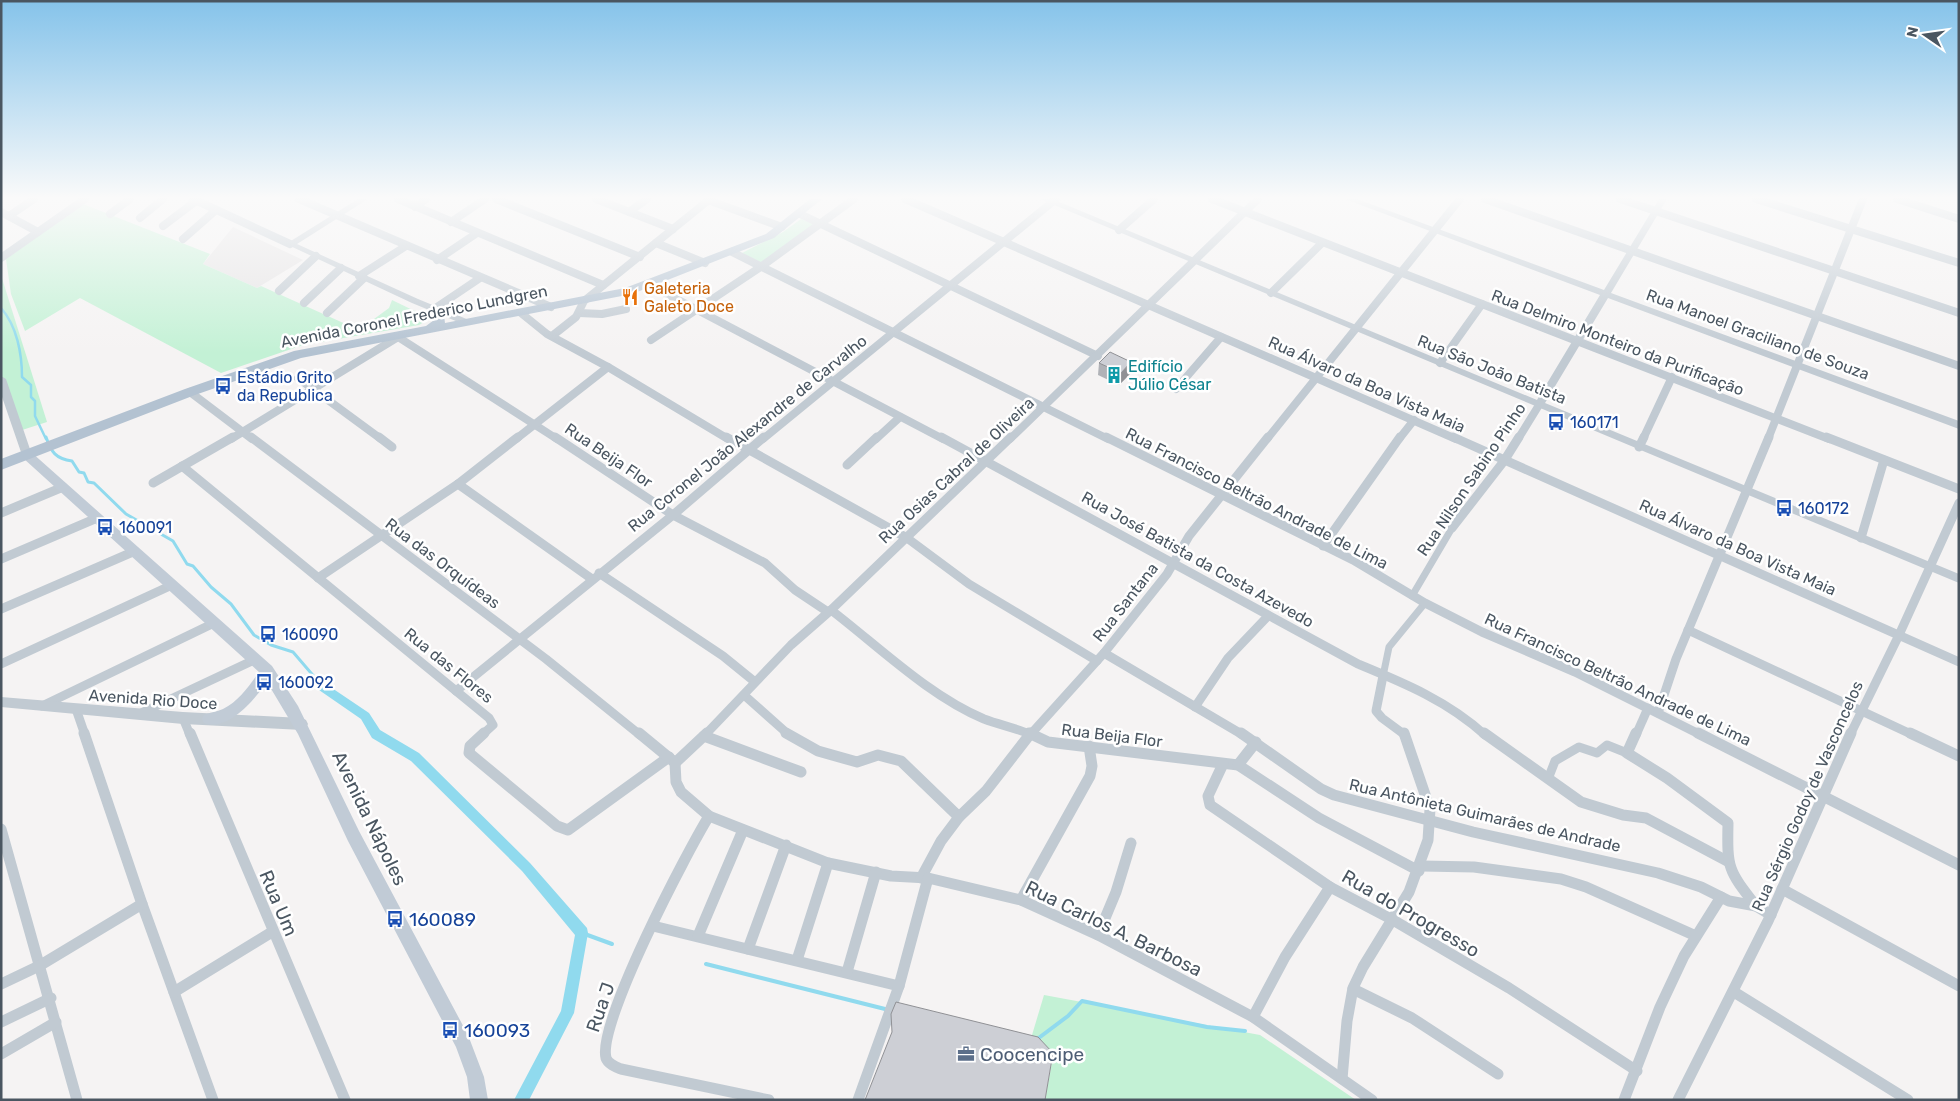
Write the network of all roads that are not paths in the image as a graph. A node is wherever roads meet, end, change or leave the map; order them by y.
1 (13, 250) edge
2 (304, 250) edge
3 (400, 250) edge
4 (416, 250) edge
5 (451, 250) edge
6 (518, 250) edge
7 (624, 250) edge
8 (647, 250) edge
9 (675, 250) edge
10 (736, 250) edge
11 (783, 250) edge
12 (877, 250) edge
13 (993, 250) edge
14 (1019, 250) edge
15 (1168, 250) edge
16 (1205, 250) edge
17 (1314, 250) edge
18 (1342, 250) edge
19 (1418, 250) edge
20 (1487, 250) edge
21 (1773, 250) edge
22 (1843, 250) edge
23 (1920, 250) edge
24 (1631, 251) joint
25 (732, 252) junction
26 (316, 256) junction
27 (640, 257) junction
28 (2, 258) edge
29 (437, 260) junction
30 (1193, 261) junction
31 (704, 263) junction
32 (1959, 263) edge
33 (762, 266) junction
34 (341, 268) junction
35 (1835, 271) junction
36 (1400, 272) junction
37 (361, 277) junction
38 (480, 278) junction
39 (648, 284) junction
40 (603, 286) junction
41 (951, 287) junction
42 (279, 291) dead end
43 (1271, 293) junction
44 (1605, 293) junction
45 (584, 301) junction
46 (304, 303) dead end
47 (1482, 304) junction
48 (551, 307) junction
49 (1149, 307) junction
50 (626, 309) dead end
51 (437, 310) junction
52 (695, 310) junction
53 (327, 313) dead end
54 (521, 313) junction
55 (580, 313) junction
56 (1959, 313) edge
57 (1817, 316) junction
58 (466, 322) junction
59 (1356, 329) junction
60 (430, 330) junction
61 (894, 332) junction
62 (552, 336) junction
63 (398, 337) junction
64 (1222, 337) junction
65 (651, 340) dead end
66 (1578, 341) junction
67 (1098, 356) junction
68 (1440, 363) junction
69 (1798, 364) junction
70 (1959, 366) edge
71 (608, 367) junction
72 (1315, 376) junction
73 (1672, 377) junction
74 (298, 378) dead end
75 (1, 379) edge
76 (832, 380) junction
77 (313, 389) junction
78 (1176, 389) dead end
79 (190, 392) junction
80 (1539, 405) junction
81 (1045, 407) junction
82 (900, 417) junction
83 (1777, 418) junction
84 (1414, 420) junction
85 (536, 424) junction
86 (1959, 425) edge
87 (244, 431) junction
88 (392, 447) dead end
89 (1640, 447) junction
90 (750, 451) junction
91 (34, 452) junction
92 (1884, 460) junction
93 (985, 461) junction
94 (1504, 461) junction
95 (1, 465) edge
96 (847, 465) dead end
97 (182, 466) junction
98 (153, 483) dead end
99 (458, 484) junction
100 (63, 487) junction
101 (1959, 489) edge
102 (1745, 490) junction
103 (1221, 495) junction
104 (1958, 505) edge
105 (1, 513) edge
106 (673, 515) junction
107 (97, 518) junction
108 (1452, 528) joint
109 (382, 535) junction
110 (907, 538) junction
111 (1861, 538) junction
112 (1324, 546) junction
113 (135, 551) junction
114 (1718, 555) junction
115 (1, 559) edge
116 (1173, 563) junction
117 (1930, 567) junction
118 (596, 576) junction
119 (318, 578) junction
120 (1959, 580) edge
121 (172, 585) junction
122 (1412, 596) junction
123 (1425, 603) junction
124 (1, 609) edge
125 (830, 611) junction
126 (1268, 616) junction
127 (214, 622) junction
128 (1688, 630) junction
129 (1899, 635) junction
130 (521, 640) junction
131 (1101, 657) junction
132 (256, 659) junction
133 (1959, 662) edge
134 (1, 664) edge
135 (267, 670) junction
136 (1384, 676) junction
137 (755, 682) junction
138 (456, 690) junction
139 (744, 695) junction
140 (1, 702) edge
141 (42, 706) junction
142 (1195, 707) junction
143 (1648, 708) junction
144 (76, 709) junction
145 (1863, 710) junction
146 (1658, 713) junction
147 (138, 714) junction
148 (184, 718) junction
149 (209, 720) junction
150 (302, 724) junction
151 (1030, 735) junction
152 (704, 736) junction
153 (1256, 742) junction
154 (1089, 746) junction
155 (1627, 753) junction
156 (1959, 756) edge
157 (672, 760) junction
158 (1223, 764) junction
159 (1238, 766) junction
160 (801, 772) dead end
161 (1548, 778) junction
162 (1824, 796) junction
163 (709, 816) junction
164 (959, 817) junction
165 (1432, 820) junction
166 (1, 829) edge
167 (743, 830) junction
168 (1132, 843) dead end
169 (786, 845) junction
170 (1727, 861) junction
171 (828, 863) junction
172 (1959, 865) edge
173 (1420, 868) junction
174 (876, 872) junction
175 (924, 878) junction
176 (1330, 887) junction
177 (1782, 889) junction
178 (1721, 897) junction
179 (1021, 900) junction
180 (142, 904) junction
181 (1756, 906) junction
182 (1771, 915) junction
183 (1393, 920) junction
184 (653, 926) junction
185 (272, 932) junction
186 (1098, 935) junction
187 (698, 936) junction
188 (1696, 936) junction
189 (748, 950) junction
190 (797, 960) junction
191 (39, 966) junction
192 (847, 972) junction
193 (1, 984) edge
194 (899, 986) junction
195 (1959, 986) edge
196 (1353, 990) junction
197 (174, 992) junction
198 (1734, 992) junction
199 (51, 998) junction
200 (893, 1005) joint
201 (1253, 1017) junction
202 (1, 1022) edge
203 (56, 1022) junction
204 (1, 1054) edge
205 (1637, 1071) junction
206 (1498, 1074) dead end
207 (1342, 1079) junction
208 (77, 1100) edge
209 (213, 1100) edge
210 (345, 1100) edge
211 (479, 1100) edge
212 (769, 1100) edge
213 (858, 1100) edge
214 (1372, 1100) edge
215 (1624, 1100) edge
216 (1678, 1100) edge
217 (1908, 1100) edge

1 - 28 street
2 - 26 street
3 - 37 street
4 - 29 street
5 - 29 street
6 - 40 street
7 - 27 street
8 - 27 street
9 - 31 street
10 - 25 main road, Avenida Coronel Frederico Lundgren
11 - 33 street
12 - 41 street
13 - 41 street, Rua Coronel João Alexandre de Carvalho
14 - 49 street, Rua Álvaro da Boa Vista Maia
15 - 30 street, Rua São João Batista
16 - 30 street, Rua Osias Cabral de Oliveira
17 - 43 street
18 - 36 street, Rua Delmiro Monteiro da Purificação
19 - 36 street, Rua Santana
20 - 44 street, Rua Manoel Graciliano de Souza
21 - 35 street
22 - 35 street
23 - 32 street
24 - 44 street, Rua Nilson Sabino Pinho
24 - 57 street
25 - 31 main road, Avenida Coronel Frederico Lundgren
25 - 33 street, Rua Francisco Beltrão Andrade de Lima
26 - 34 street
26 - 42 street
27 - 40 street
29 - 38 street
30 - 43 street, Rua São João Batista
30 - 49 street, Rua Osias Cabral de Oliveira
31 - 39 main road, Avenida Coronel Frederico Lundgren
33 - 52 street
33 - 61 street, Rua Francisco Beltrão Andrade de Lima
34 - 37 street
34 - 46 street
35 - 56 street
35 - 57 street
36 - 47 street, Rua Delmiro Monteiro da Purificação
36 - 59 street, Rua Santana
37 - 51 street
37 - 53 street
38 - 48 street
38 - 51 street
39 - 45 main road, Avenida Coronel Frederico Lundgren
39 - 52 street, Rua José Batista da Costa Azevedo
40 - 45 street
41 - 61 street, Rua Coronel João Alexandre de Carvalho
41 - 67 street
43 - 59 street, Rua São João Batista
44 - 66 street, Rua Nilson Sabino Pinho
44 - 69 street, Rua Manoel Graciliano de Souza
45 - 48 main road, Avenida Coronel Frederico Lundgren
45 - 55 street
47 - 66 street, Rua Delmiro Monteiro da Purificação
47 - 68 street
48 - 54 main road, Avenida Coronel Frederico Lundgren
49 - 64 street, Rua Álvaro da Boa Vista Maia
49 - 67 street, Rua Osias Cabral de Oliveira
50 - 55 street
51 - 58 street
51 - 60 main road
52 - 65 street
52 - 76 street, Rua José Batista da Costa Azevedo
54 - 58 main road, Avenida Coronel Frederico Lundgren
54 - 62 street, Rua Antônieta Guimarães de Andrade
55 - 62 street
57 - 69 street
57 - 70 street
58 - 60 main road, Avenida Coronel Frederico Lundgren
59 - 68 street, Rua São João Batista
59 - 72 street, Rua Santana
60 - 63 main road, Avenida Coronel Frederico Lundgren
61 - 76 street, Rua Coronel João Alexandre de Carvalho
61 - 81 street, Rua Francisco Beltrão Andrade de Lima
62 - 71 street, Rua Antônieta Guimarães de Andrade
63 - 77 street
63 - 79 main road, Avenida Coronel Frederico Lundgren
63 - 85 street, Rua Beija Flor
64 - 72 street, Rua Álvaro da Boa Vista Maia
64 - 78 street
66 - 73 street, Rua Delmiro Monteiro da Purificação
66 - 80 street, Rua Nilson Sabino Pinho
67 - 81 street, Rua Osias Cabral de Oliveira
68 - 80 street, Rua São João Batista
69 - 83 street
69 - 86 street, Rua Manoel Graciliano de Souza
71 - 85 street
71 - 90 street, Rua Antônieta Guimarães de Andrade
72 - 84 street, Rua Álvaro da Boa Vista Maia
72 - 103 street, Rua Santana
73 - 83 street, Rua Delmiro Monteiro da Purificação
73 - 89 street
74 - 77 street
75 - 91 street
76 - 82 street, Rua José Batista da Costa Azevedo
76 - 90 street, Rua Coronel João Alexandre de Carvalho
77 - 87 street
77 - 88 street
79 - 87 street, Rua das Orquídeas
79 - 91 main road, Avenida Coronel Frederico Lundgren
80 - 89 street, Rua São João Batista
80 - 94 street, Rua Nilson Sabino Pinho
81 - 93 street, Rua Osias Cabral de Oliveira
81 - 103 street, Rua Francisco Beltrão Andrade de Lima
82 - 93 street, Rua José Batista da Costa Azevedo
82 - 96 street
83 - 92 street, Rua Delmiro Monteiro da Purificação
83 - 102 street
84 - 94 street, Rua Álvaro da Boa Vista Maia
84 - 112 street
85 - 99 street
85 - 106 street, Rua Beija Flor
87 - 97 street
87 - 109 street, Rua das Orquídeas
89 - 102 street, Rua São João Batista
90 - 106 street, Rua Coronel João Alexandre de Carvalho
90 - 110 street, Rua Antônieta Guimarães de Andrade
91 - 95 main road, Avenida Coronel Frederico Lundgren
91 - 100 main road, Avenida Nápoles
92 - 101 street, Rua Delmiro Monteiro da Purificação
92 - 111 street
93 - 110 street, Rua Osias Cabral de Oliveira
93 - 116 street, Rua José Batista da Costa Azevedo
94 - 108 street, Rua Nilson Sabino Pinho
94 - 114 street, Rua Álvaro da Boa Vista Maia
97 - 98 street
97 - 119 street, Rua das Flores
99 - 109 street
99 - 118 street
100 - 105 street
100 - 107 main road, Avenida Nápoles
102 - 111 street, Rua São João Batista
102 - 114 street
103 - 112 street, Rua Francisco Beltrão Andrade de Lima
103 - 116 street, Rua Santana
104 - 117 street, Rua Sérgio Godoy de Vasconcelos
106 - 118 street, Rua Coronel João Alexandre de Carvalho
106 - 125 street, Rua Beija Flor
107 - 113 main road, Avenida Nápoles
107 - 115 street
108 - 122 street, Rua Nilson Sabino Pinho
109 - 119 street
109 - 130 street, Rua das Orquídeas
110 - 125 street, Rua Osias Cabral de Oliveira
110 - 131 street, Rua Antônieta Guimarães de Andrade
111 - 117 street, Rua São João Batista
112 - 122 street, Rua Francisco Beltrão Andrade de Lima
113 - 121 main road, Avenida Nápoles
113 - 124 street
114 - 128 street
114 - 129 street, Rua Álvaro da Boa Vista Maia
116 - 126 street, Rua José Batista da Costa Azevedo
116 - 131 street, Rua Santana
117 - 120 street, Rua São João Batista
117 - 129 street, Rua Sérgio Godoy de Vasconcelos
118 - 130 street, Rua Coronel João Alexandre de Carvalho
118 - 137 street
119 - 138 street, Rua das Flores
121 - 127 main road, Avenida Nápoles
121 - 134 street
122 - 123 street, Rua Francisco Beltrão Andrade de Lima
123 - 136 street
123 - 143 street, Rua Francisco Beltrão Andrade de Lima
125 - 137 street, Rua Osias Cabral de Oliveira
125 - 151 street, Rua Beija Flor
126 - 136 street, Rua José Batista da Costa Azevedo
126 - 142 street
127 - 132 main road, Avenida Nápoles
127 - 141 street
128 - 145 street
128 - 146 street
129 - 133 street, Rua Álvaro da Boa Vista Maia
129 - 145 street, Rua Sérgio Godoy de Vasconcelos
130 - 138 street, Rua Coronel João Alexandre de Carvalho
130 - 157 street, Rua das Orquídeas
131 - 142 street, Rua Antônieta Guimarães de Andrade
131 - 151 street, Rua Santana
132 - 135 main road, Avenida Nápoles
132 - 147 street
135 - 149 main road
135 - 150 main road, Avenida Nápoles
136 - 161 street, Rua José Batista da Costa Azevedo
136 - 165 street
137 - 139 street, Rua Osias Cabral de Oliveira
138 - 157 street, Rua das Flores
139 - 152 street, Rua Osias Cabral de Oliveira
139 - 164 street
140 - 141 street, Avenida Rio Doce
141 - 144 street, Avenida Rio Doce
142 - 153 street, Rua Antônieta Guimarães de Andrade
143 - 146 street, Rua Francisco Beltrão Andrade de Lima
143 - 155 street
144 - 147 street, Avenida Rio Doce
144 - 180 street
145 - 156 street
145 - 162 street, Rua Sérgio Godoy de Vasconcelos
146 - 162 street, Rua Francisco Beltrão Andrade de Lima
147 - 148 street, Avenida Rio Doce
148 - 149 street, Avenida Rio Doce
148 - 185 street, Rua Um
149 - 150 street, Avenida Rio Doce
150 - 211 main road, Avenida Nápoles
151 - 154 street, Rua Beija Flor
151 - 164 street, Rua Santana
152 - 157 street, Rua Osias Cabral de Oliveira
152 - 160 street
153 - 159 street
153 - 165 street, Rua Antônieta Guimarães de Andrade
154 - 158 street, Rua Beija Flor
154 - 179 street
155 - 161 street
155 - 170 street
157 - 163 street, Rua Carlos A. Barbosa
158 - 159 street, Rua Beija Flor
158 - 176 street, Rua do Progresso
159 - 173 street, Rua Beija Flor
161 - 170 street, Rua José Batista da Costa Azevedo
162 - 172 street, Rua Francisco Beltrão Andrade de Lima
162 - 177 street, Rua Sérgio Godoy de Vasconcelos
163 - 167 street, Rua Carlos A. Barbosa
163 - 184 street, Rua J
164 - 175 street, Rua Santana
165 - 173 street
165 - 178 street, Rua Antônieta Guimarães de Andrade
166 - 191 street
167 - 169 street, Rua Carlos A. Barbosa
167 - 187 street
168 - 186 street
169 - 171 street, Rua Carlos A. Barbosa
169 - 189 street
170 - 181 street
171 - 174 street, Rua Carlos A. Barbosa
171 - 190 street
173 - 183 street
173 - 188 street
174 - 175 street, Rua Carlos A. Barbosa
174 - 192 street
175 - 179 street, Rua Carlos A. Barbosa
175 - 194 street
176 - 183 street, Rua do Progresso
176 - 201 street
177 - 182 street, Rua Sérgio Godoy de Vasconcelos
177 - 195 street
178 - 181 street, Rua Antônieta Guimarães de Andrade
178 - 188 street
179 - 186 street, Rua Carlos A. Barbosa
180 - 191 street
180 - 197 street
181 - 182 street, Rua Antônieta Guimarães de Andrade
182 - 198 street, Rua Sérgio Godoy de Vasconcelos
183 - 196 street
183 - 205 street, Rua do Progresso
184 - 187 street
184 - 212 street, Rua J
185 - 197 street
185 - 210 street, Rua Um
186 - 201 street, Rua Carlos A. Barbosa
187 - 189 street
188 - 205 street
189 - 190 street
190 - 192 street
191 - 193 street
191 - 199 street
192 - 194 street
194 - 200 street
196 - 206 street
196 - 207 street
197 - 209 street
198 - 216 street, Rua Sérgio Godoy de Vasconcelos
198 - 217 street
199 - 202 street
199 - 203 street
200 - 213 street
201 - 207 street, Rua Carlos A. Barbosa
203 - 204 street
203 - 208 street
205 - 215 street
207 - 214 street, Rua Carlos A. Barbosa

